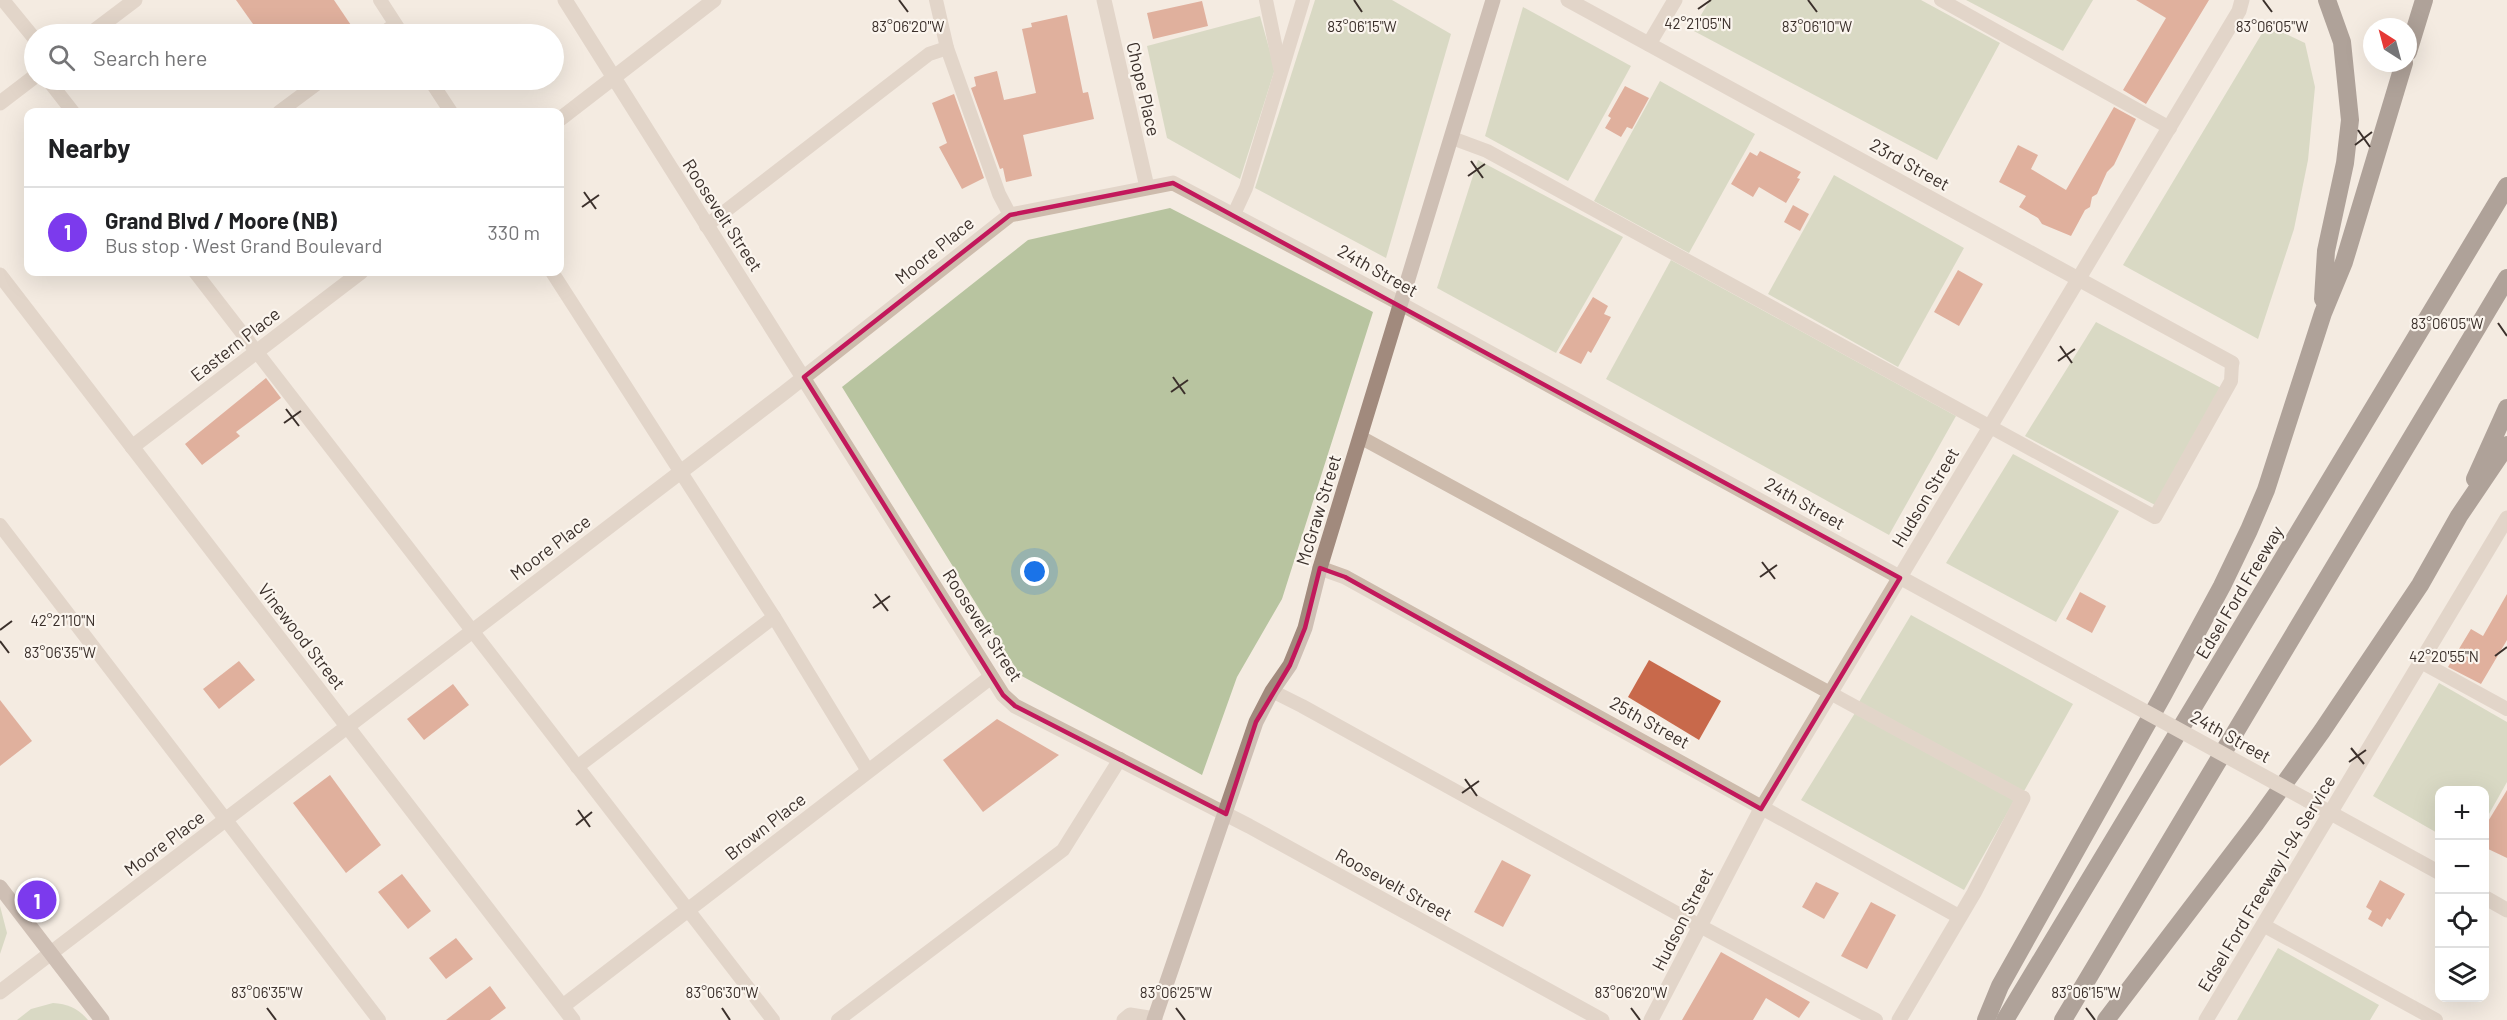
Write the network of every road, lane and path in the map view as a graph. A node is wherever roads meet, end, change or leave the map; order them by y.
1 (3, 0) edge
2 (135, 0) edge
3 (380, 0) edge
4 (565, 0) edge
5 (714, 0) edge
6 (936, 0) edge
7 (1104, 0) edge
8 (1266, 0) edge
9 (1303, 0) edge
10 (1493, 0) edge
11 (1568, 0) edge
12 (1675, 0) edge
13 (1941, 0) edge
14 (2242, 0) edge
15 (2327, 0) edge
16 (2424, 0) edge
17 (2417, 23) edge
18 (103, 24) edge
19 (396, 24) edge
20 (24, 26) edge
21 (1649, 44) junction
22 (947, 48) junction
23 (1281, 71) junction
24 (2401, 72) edge
25 (613, 78) junction
26 (24, 85) edge
27 (56, 90) edge
28 (309, 90) edge
29 (437, 90) edge
30 (0, 103) edge
31 (71, 108) edge
32 (284, 108) edge
33 (448, 108) edge
34 (564, 116) edge
35 (2170, 128) junction
36 (1452, 138) junction
37 (2507, 186) edge
38 (1147, 187) junction
39 (1234, 214) junction
40 (1010, 215) junction
41 (706, 226) junction
42 (0, 275) edge
43 (198, 276) edge
44 (356, 276) edge
45 (555, 276) edge
46 (2507, 278) edge
47 (2079, 279) junction
48 (1401, 304) junction
49 (2323, 313) junction
50 (256, 352) junction
51 (2232, 363) joint
52 (804, 377) junction
53 (2507, 408) edge
54 (1991, 426) junction
55 (1360, 437) junction
56 (2507, 445) edge
57 (132, 447) junction
58 (681, 472) junction
59 (2459, 516) junction
60 (2507, 518) edge
61 (0, 525) edge
62 (1320, 568) junction
63 (1900, 578) junction
64 (774, 617) junction
65 (472, 632) junction
66 (2421, 662) junction
67 (991, 677) junction
68 (1272, 691) junction
69 (1831, 693) junction
70 (2507, 709) edge
71 (348, 727) junction
72 (1120, 759) junction
73 (577, 767) junction
74 (868, 771) junction
75 (2023, 798) joint
76 (1761, 809) junction
77 (2331, 813) junction
78 (1226, 814) junction
79 (226, 820) junction
80 (2435, 871) edge
81 (0, 887) edge
82 (2489, 900) edge
83 (688, 910) junction
84 (2507, 910) edge
85 (1958, 916) junction
86 (2263, 925) junction
87 (1700, 926) junction
88 (51, 954) junction
89 (0, 992) edge
90 (563, 1006) junction
91 (102, 1020) edge
92 (379, 1020) edge
93 (573, 1020) edge
94 (773, 1020) edge
95 (838, 1020) edge
96 (1124, 1020) edge
97 (1154, 1020) edge
98 (1602, 1020) edge
99 (1651, 1020) edge
100 (1876, 1020) edge
101 (1899, 1020) edge
102 (1986, 1020) edge
103 (2005, 1020) edge
104 (2063, 1020) edge
105 (2106, 1020) edge
106 (2206, 1020) edge
107 (2436, 1020) edge

1 - 20 lane
2 - 18 street
3 - 19 lane
4 - 25 street, Roosevelt Street
5 - 25 street
6 - 22 lane
7 - 38 street, Chope Place
8 - 23 lane
9 - 23 lane
10 - 36 street, McGraw Street
11 - 21 street, 23rd Street
12 - 21 street
13 - 35 lane
14 - 35 street, Hudson Street
15 - 49 highway
16 - 17 highway
21 - 47 street, 23rd Street
22 - 40 lane
22 - 41 lane
23 - 39 lane
24 - 49 highway
25 - 34 street
25 - 41 street, Roosevelt Street
26 - 30 street
27 - 31 lane
28 - 32 lane
29 - 33 lane
35 - 47 street, Hudson Street
36 - 48 street, McGraw Street
36 - 54 lane
37 - 103 highway, Edsel Ford Freeway
38 - 39 street, 24th Street
38 - 40 street, Moore Place
39 - 48 street, 24th Street
40 - 52 street, Moore Place
41 - 52 street, Roosevelt Street
42 - 57 street, Vinewood Street
43 - 50 lane
44 - 50 street, Eastern Place
45 - 58 lane
46 - 104 highway
47 - 51 street, 23rd Street
47 - 54 street, Hudson Street
48 - 55 street, McGraw Street
48 - 63 street, 24th Street
49 - 102 highway
50 - 57 street, Eastern Place
50 - 65 lane
51 - 54 lane
52 - 58 street, Moore Place
52 - 67 street, Roosevelt Street
53 - 59 highway
54 - 63 street, Hudson Street
55 - 62 street, McGraw Street
55 - 69 lane
56 - 59 highway
57 - 71 street, Vinewood Street
58 - 64 lane
58 - 65 street, Moore Place
59 - 105 highway
60 - 66 street, Edsel Ford Freeway I-94 Service
61 - 79 lane
62 - 68 street, McGraw Street
62 - 76 street, 25th Street
63 - 69 street, Hudson Street
63 - 77 street, 24th Street, bridge
64 - 73 lane
64 - 74 lane
65 - 71 street, Moore Place
65 - 73 lane
66 - 70 lane
66 - 77 street, Edsel Ford Freeway I-94 Service
67 - 72 street, Roosevelt Street
67 - 74 street, Brown Place
68 - 78 street, McGraw Street
68 - 87 lane
69 - 75 lane
69 - 76 street, Hudson Street
71 - 79 street, Moore Place
71 - 90 street, Vinewood Street
72 - 78 street, Roosevelt Street
72 - 95 lane
73 - 83 lane
74 - 83 street, Brown Place
75 - 85 street
76 - 85 street, 25th Street
76 - 87 street, Hudson Street
77 - 80 street, 24th Street
77 - 86 street, Edsel Ford Freeway I-94 Service
78 - 97 street, McGraw Street
78 - 98 street, Roosevelt Street
79 - 88 street, Moore Place
79 - 92 lane
81 - 88 street
82 - 84 street
83 - 90 street, Brown Place
83 - 94 lane
85 - 101 street
86 - 106 street, Edsel Ford Freeway I-94 Service
86 - 107 lane
87 - 99 street, Hudson Street
87 - 100 lane
88 - 89 street, Moore Place
88 - 91 street
90 - 93 street, Vinewood Street
96 - 97 street

